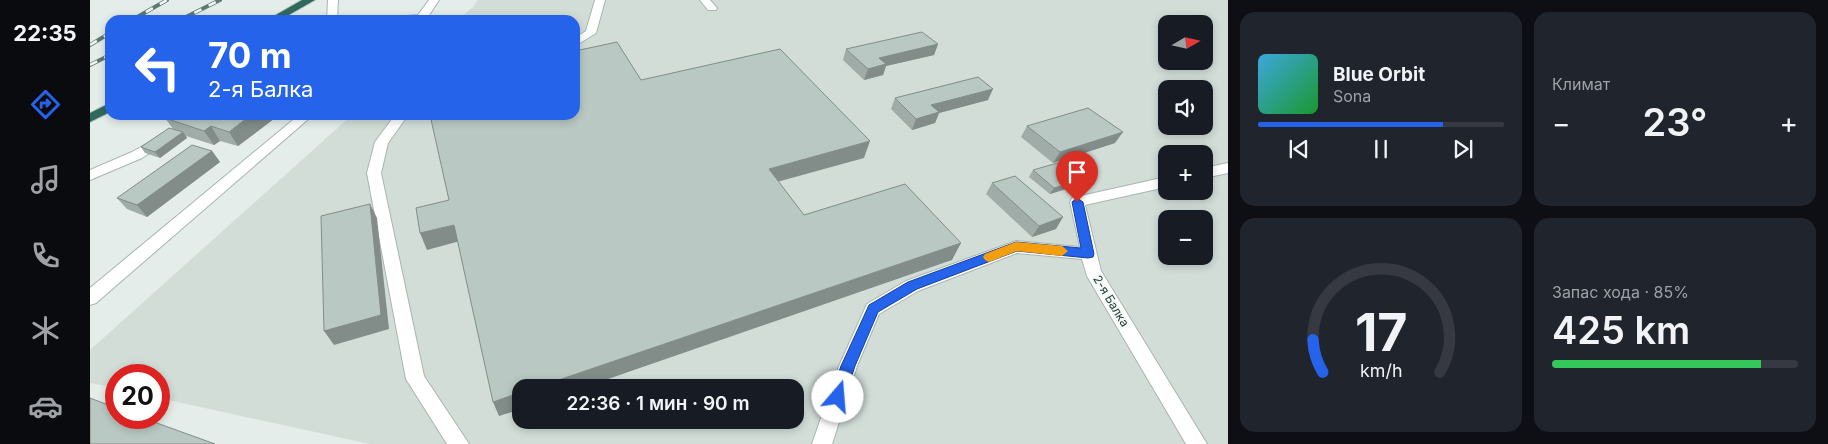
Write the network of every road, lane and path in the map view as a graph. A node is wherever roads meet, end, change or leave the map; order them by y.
1 (310, 0) edge
2 (333, 0) edge
3 (434, 0) edge
4 (600, 0) edge
5 (282, 15) edge
6 (332, 15) edge
7 (424, 15) edge
8 (580, 40) edge
9 (105, 110) edge
10 (90, 118) edge
11 (301, 120) edge
12 (398, 120) edge
13 (174, 130) edge
14 (1228, 168) edge
15 (1213, 171) edge
16 (90, 175) edge
17 (1158, 184) edge
18 (1088, 254) junction
19 (90, 298) edge
20 (459, 444) edge
21 (822, 444) edge
22 (1197, 444) edge

1 - 5 highway
2 - 6 street
3 - 7 street
4 - 8 street
9 - 10 highway
11 - 19 street
12 - 20 street
13 - 16 street
14 - 15 street
17 - 18 street, 2-я Балка
18 - 21 street
18 - 22 street, 2-я Балка

